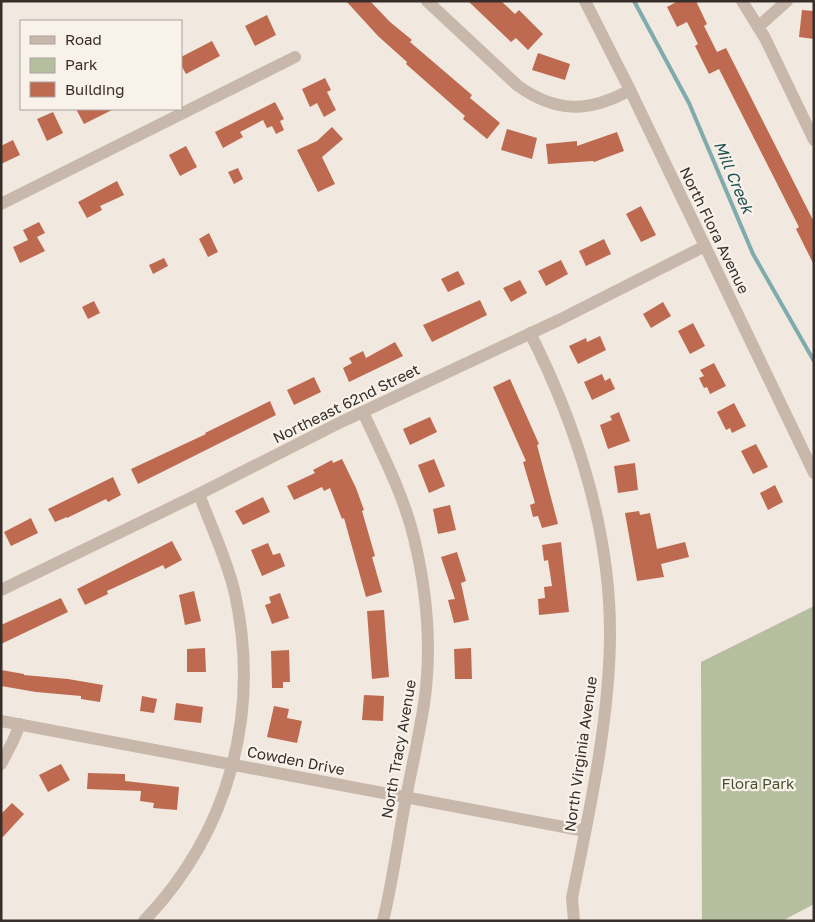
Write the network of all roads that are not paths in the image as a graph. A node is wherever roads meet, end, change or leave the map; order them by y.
1 (427, 1) edge
2 (585, 1) edge
3 (742, 1) edge
4 (788, 1) edge
5 (758, 27) junction
6 (295, 57) dead end
7 (630, 90) junction
8 (814, 140) edge
9 (1, 204) edge
10 (705, 246) junction
11 (530, 333) junction
12 (362, 412) junction
13 (814, 473) edge
14 (199, 494) junction
15 (1, 590) edge
16 (1, 721) edge
17 (20, 724) junction
18 (1, 764) edge
19 (233, 764) junction
20 (406, 797) junction
21 (585, 831) junction
22 (144, 921) edge
23 (383, 921) edge
24 (574, 921) edge

1 - 7 street
2 - 7 street, North Flora Avenue
3 - 5 street
4 - 5 street
5 - 8 street
6 - 9 street
7 - 10 street, North Flora Avenue
10 - 11 street, Northeast 62nd Street
10 - 13 street, North Flora Avenue
11 - 12 street, Northeast 62nd Street
11 - 21 street, North Virginia Avenue
12 - 14 street, Northeast 62nd Street
12 - 20 street, North Tracy Avenue
14 - 15 street, Northeast 62nd Street
14 - 19 street
16 - 17 street, Cowden Drive
17 - 18 street
17 - 19 street, Cowden Drive
19 - 20 street, Cowden Drive
19 - 22 street
20 - 21 street, Cowden Drive
20 - 23 street, North Tracy Avenue
21 - 24 street, North Virginia Avenue

